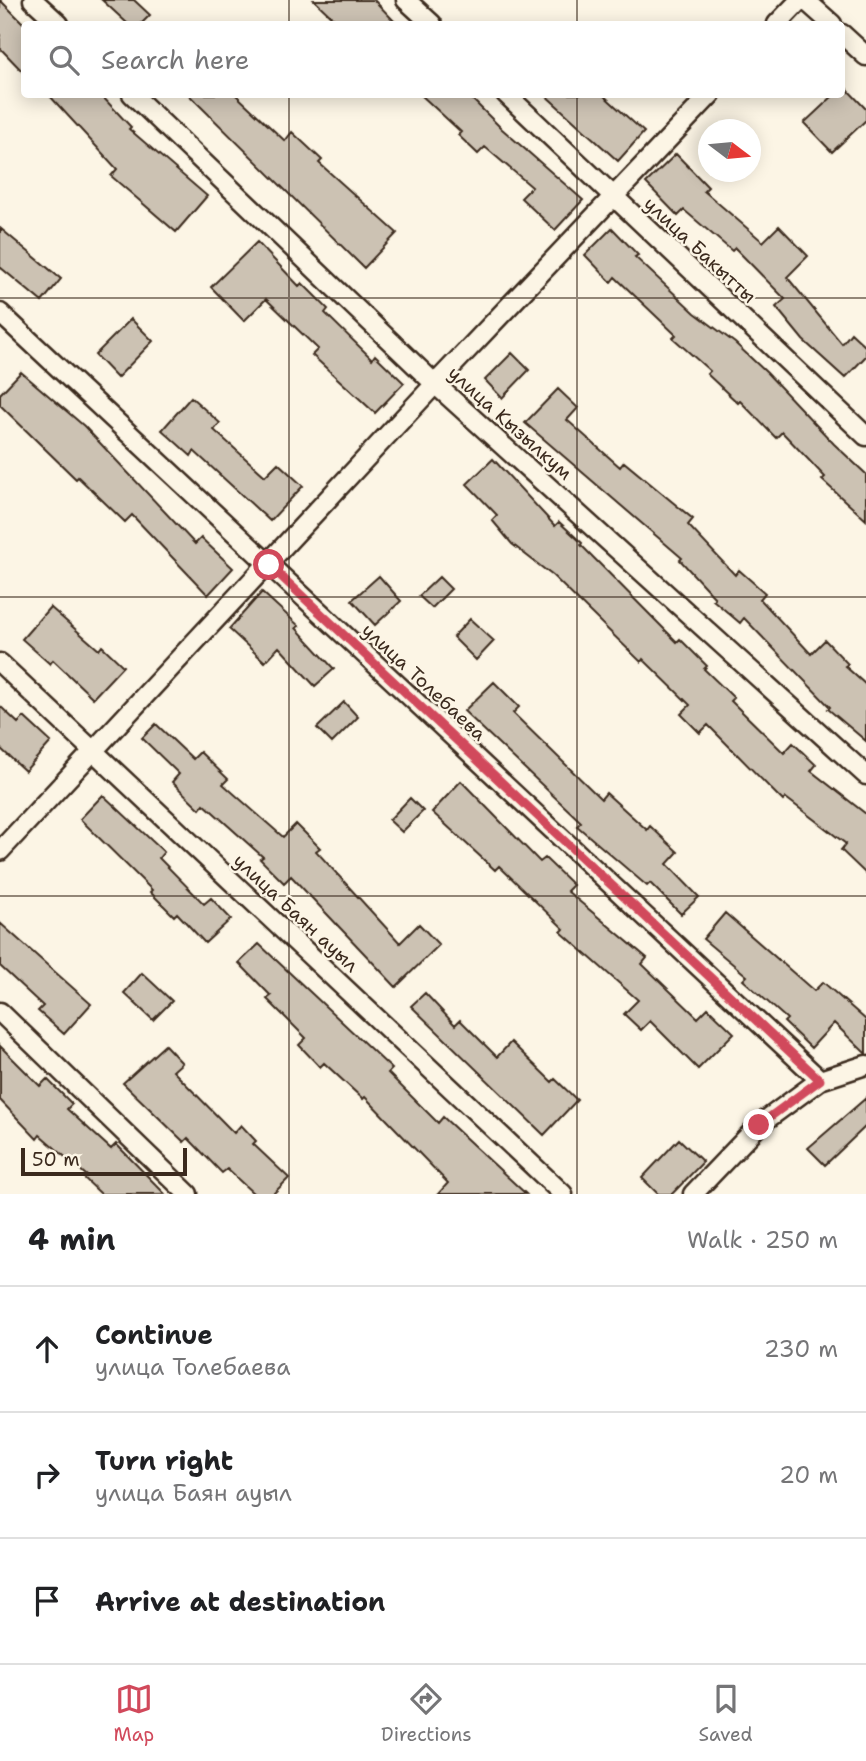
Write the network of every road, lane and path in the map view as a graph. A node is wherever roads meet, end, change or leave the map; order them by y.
1 (33, 0) edge
2 (406, 0) edge
3 (803, 0) edge
4 (56, 21) edge
5 (429, 21) edge
6 (780, 21) edge
7 (828, 21) edge
8 (845, 37) edge
9 (866, 57) edge
10 (136, 98) edge
11 (510, 98) edge
12 (707, 98) edge
13 (614, 197) junction
14 (0, 313) edge
15 (435, 384) junction
16 (866, 436) edge
17 (269, 565) junction
18 (0, 663) edge
19 (93, 751) junction
20 (866, 775) edge
21 (0, 851) edge
22 (0, 1012) edge
23 (866, 1065) edge
24 (820, 1080) junction
25 (188, 1194) edge
26 (563, 1194) edge
27 (693, 1194) edge

1 - 4 street
2 - 5 street
3 - 6 street
3 - 7 street
8 - 9 street
10 - 15 street, улица Кызылкум
11 - 13 street, улица Бакытты
12 - 13 street
13 - 15 street
13 - 16 street, улица Бакытты
14 - 17 street, улица Толебаева
15 - 17 street
15 - 20 street, улица Кызылкум
17 - 19 street
17 - 24 street, улица Толебаева
18 - 19 street, улица Баян ауыл
19 - 21 street
19 - 26 street, улица Баян ауыл
22 - 25 street
23 - 24 street
24 - 27 street

